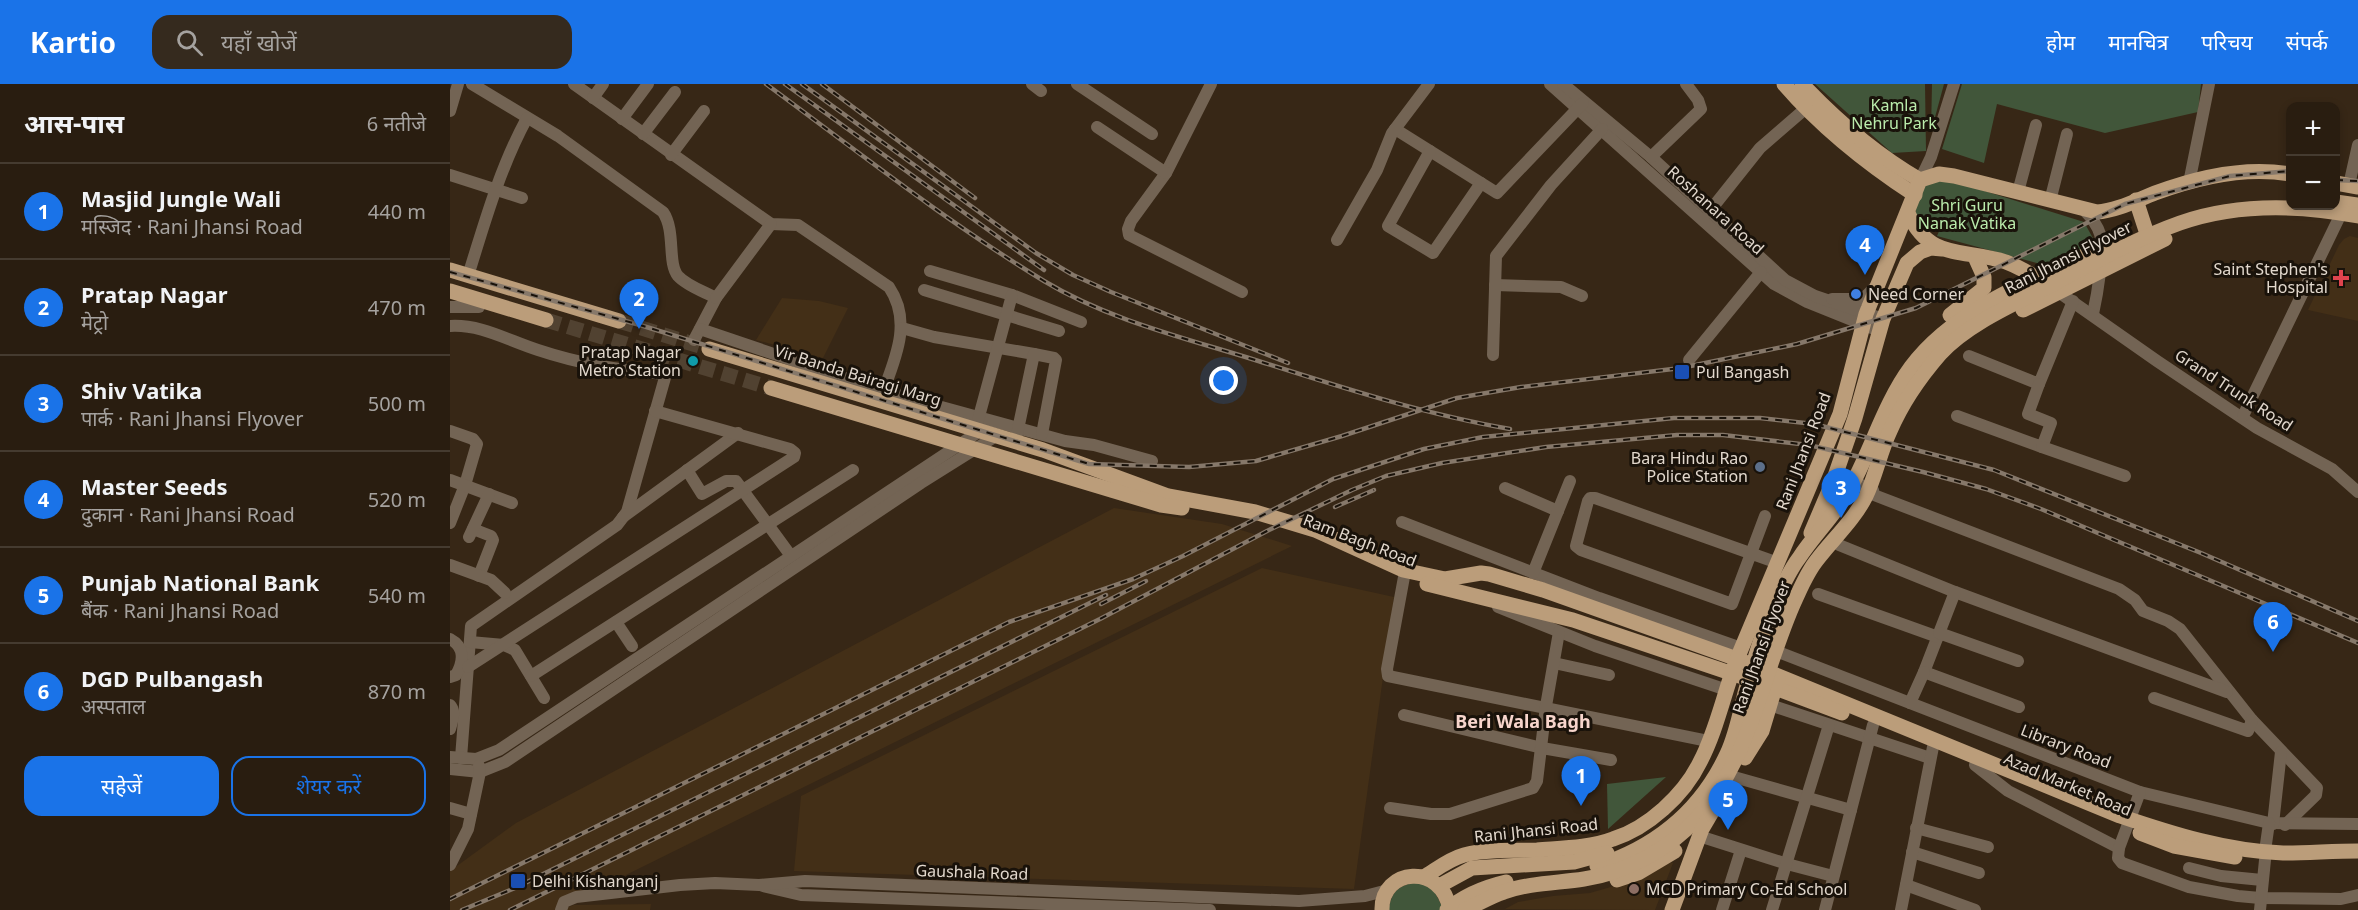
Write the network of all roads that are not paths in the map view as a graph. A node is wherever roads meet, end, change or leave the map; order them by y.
1 (458, 84) edge
2 (472, 84) edge
3 (574, 84) edge
4 (603, 84) edge
5 (648, 84) edge
6 (1077, 84) edge
7 (1211, 84) edge
8 (1429, 84) edge
9 (1550, 84) edge
10 (1563, 84) edge
11 (1686, 84) edge
12 (1784, 84) edge
13 (1802, 84) edge
14 (1954, 84) edge
15 (2209, 84) edge
16 (675, 92) dead end
17 (593, 98) junction
18 (1581, 105) junction
19 (1805, 109) junction
20 (450, 111) edge
21 (704, 111) dead end
22 (527, 118) junction
23 (622, 119) junction
24 (2036, 125) dead end
25 (1097, 127) dead end
26 (1395, 129) junction
27 (1602, 129) junction
28 (643, 134) junction
29 (1152, 134) dead end
30 (2067, 134) dead end
31 (2358, 144) edge
32 (1430, 151) junction
33 (672, 155) junction
34 (1931, 157) junction
35 (1651, 158) junction
36 (1166, 173) junction
37 (2286, 173) edge
38 (1939, 174) junction
39 (450, 175) edge
40 (1920, 180) junction
41 (1480, 183) junction
42 (2189, 183) junction
43 (2347, 185) edge
44 (494, 189) junction
45 (2018, 192) junction
46 (1915, 195) junction
47 (522, 198) dead end
48 (2286, 198) edge
49 (2136, 200) junction
50 (2050, 201) junction
51 (2340, 203) edge
52 (2358, 206) edge
53 (2084, 210) junction
54 (1709, 212) junction
55 (1908, 213) junction
56 (2358, 216) edge
57 (2338, 220) junction
58 (771, 224) junction
59 (2358, 224) edge
60 (1337, 240) dead end
61 (2151, 246) junction
62 (1942, 249) junction
63 (1975, 257) junction
64 (450, 270) edge
65 (930, 271) dead end
66 (1761, 272) junction
67 (2099, 273) junction
68 (468, 276) junction
69 (1495, 285) junction
70 (1876, 286) junction
71 (924, 290) dead end
72 (450, 291) edge
73 (1242, 292) dead end
74 (1012, 295) junction
75 (1582, 296) dead end
76 (2067, 297) junction
77 (716, 298) junction
78 (1825, 300) junction
79 (481, 304) junction
80 (450, 308) edge
81 (2093, 314) junction
82 (1006, 315) junction
83 (546, 320) tunnel mouth
84 (1864, 320) junction
85 (619, 321) tunnel mouth
86 (1081, 322) dead end
87 (470, 325) junction
88 (1881, 325) junction
89 (450, 326) edge
90 (902, 328) junction
91 (700, 329) junction
92 (1059, 331) dead end
93 (694, 340) dead end
94 (997, 348) junction
95 (710, 349) tunnel mouth
96 (1034, 354) junction
97 (1493, 355) dead end
98 (1969, 356) dead end
99 (1689, 360) dead end
100 (2039, 384) junction
101 (771, 388) tunnel mouth
102 (882, 396) junction
103 (655, 411) junction
104 (1848, 416) junction
105 (1957, 416) dead end
106 (2243, 416) junction
107 (978, 426) junction
108 (450, 431) edge
109 (738, 433) junction
110 (1017, 434) junction
111 (1042, 434) junction
112 (996, 436) junction
113 (958, 445) junction
114 (2042, 447) junction
115 (974, 450) junction
116 (1873, 454) junction
117 (1152, 461) dead end
118 (687, 470) junction
119 (853, 470) dead end
120 (1837, 471) junction
121 (2125, 476) dead end
122 (450, 480) edge
123 (1570, 481) dead end
124 (465, 485) junction
125 (1505, 488) dead end
126 (744, 491) junction
127 (2358, 492) edge
128 (489, 494) junction
129 (512, 503) dead end
130 (1558, 511) junction
131 (1765, 516) dead end
132 (622, 518) junction
133 (1402, 522) dead end
134 (450, 523) edge
135 (769, 524) junction
136 (1839, 545) dead end
137 (1750, 553) junction
138 (790, 562) junction
139 (1778, 563) junction
140 (450, 565) edge
141 (1533, 573) junction
142 (479, 576) junction
143 (1404, 577) junction
144 (1442, 584) junction
145 (1543, 590) junction
146 (1955, 592) junction
147 (505, 593) dead end
148 (1464, 594) junction
149 (1818, 594) dead end
150 (1534, 610) junction
151 (616, 622) junction
152 (1559, 632) junction
153 (1938, 635) junction
154 (450, 639) edge
155 (470, 642) junction
156 (504, 645) junction
157 (632, 646) dead end
158 (1773, 650) junction
159 (1736, 660) junction
160 (2018, 661) dead end
161 (1554, 663) junction
162 (468, 667) junction
163 (1924, 672) junction
164 (1609, 675) dead end
165 (531, 676) junction
166 (450, 677) edge
167 (1777, 683) junction
168 (1727, 690) junction
169 (2228, 692) junction
170 (544, 698) dead end
171 (2154, 698) dead end
172 (1910, 703) junction
173 (450, 705) edge
174 (1770, 705) junction
175 (1546, 706) junction
176 (2019, 707) dead end
177 (1404, 715) dead end
178 (2252, 720) junction
179 (1829, 724) junction
180 (450, 729) edge
181 (1871, 732) junction
182 (1708, 741) junction
183 (1542, 748) junction
184 (1734, 751) junction
185 (2280, 752) junction
186 (1931, 753) junction
187 (456, 758) edge
188 (476, 759) junction
189 (1611, 760) dead end
190 (1975, 765) junction
191 (450, 769) edge
192 (480, 772) junction
193 (1734, 777) junction
194 (1681, 791) junction
195 (2140, 792) junction
196 (1806, 798) junction
197 (450, 808) edge
198 (1390, 808) dead end
199 (1851, 810) junction
200 (471, 814) junction
201 (2128, 824) junction
202 (2276, 824) junction
203 (2358, 824) edge
204 (1916, 828) junction
205 (1700, 832) junction
206 (450, 834) edge
207 (464, 838) junction
208 (1988, 847) dead end
209 (2119, 848) junction
210 (1741, 850) junction
211 (2358, 850) edge
212 (1912, 852) junction
213 (2265, 855) junction
214 (2358, 858) edge
215 (1787, 864) junction
216 (450, 865) edge
217 (2189, 868) dead end
218 (1978, 873) dead end
219 (1833, 876) junction
220 (1424, 877) junction
221 (2262, 880) junction
222 (759, 885) junction
223 (1906, 885) junction
224 (1439, 886) junction
225 (1388, 890) junction
226 (2358, 894) edge
227 (2260, 904) edge
228 (561, 910) edge
229 (1210, 910) edge
230 (1382, 910) edge
231 (1448, 910) edge
232 (1465, 910) edge
233 (1482, 910) edge
234 (1672, 910) edge
235 (1722, 910) edge
236 (1772, 910) edge
237 (1825, 910) edge
238 (1901, 910) edge
239 (1975, 910) edge

1 - 20 street
2 - 22 street
3 - 17 street
4 - 17 street
5 - 23 street
6 - 29 street
7 - 36 street
8 - 26 street
9 - 18 street, Roshanara Road
10 - 18 street, Roshanara Road
11 - 35 street
12 - 19 main road
13 - 40 main road
14 - 34 street
15 - 42 street
16 - 28 street
17 - 23 street
18 - 27 street, Roshanara Road
18 - 35 street, Roshanara Road
18 - 41 street
19 - 46 main road
19 - 54 street
21 - 33 street
22 - 44 street
22 - 77 street
23 - 28 street
24 - 45 street
25 - 36 street
26 - 32 street
26 - 60 street
27 - 66 street, Roshanara Road
27 - 69 street
28 - 33 street
30 - 50 street
31 - 43 street
32 - 41 street
32 - 41 street
33 - 58 street
34 - 38 street
34 - 40 street
35 - 54 street, Roshanara Road
36 - 73 street
37 - 42 main road
38 - 40 main road
38 - 45 main road
39 - 44 street
40 - 46 main road, Rani Jhansi Road
42 - 49 main road
44 - 47 street
44 - 68 street
45 - 50 main road
46 - 55 main road, Rani Jhansi Road
48 - 116 main road, Rani Jhansi Flyover
49 - 53 main road
49 - 61 main road
50 - 53 main road
51 - 52 main road
53 - 67 street
54 - 78 street, Roshanara Road
55 - 62 main road, Grand Trunk Road
55 - 70 main road, Rani Jhansi Road
56 - 116 main road, Rani Jhansi Flyover
57 - 59 main road
57 - 61 main road
57 - 106 street
58 - 77 street
58 - 90 street
61 - 67 main road
62 - 63 main road, Grand Trunk Road
62 - 88 main road, Rani Jhansi Road
63 - 76 main road, Grand Trunk Road
63 - 116 main road
64 - 68 main road
65 - 74 street
66 - 84 street, Roshanara Road
66 - 99 street
67 - 76 main road
67 - 81 street
68 - 85 main road
69 - 75 street
69 - 97 street
70 - 78 street
70 - 84 main road, Rani Jhansi Road
71 - 82 street
72 - 79 main road
74 - 82 street
74 - 86 street
76 - 81 street, Grand Trunk Road
76 - 100 street
76 - 116 main road
77 - 91 street
78 - 84 street, Roshanara Road
79 - 80 street
79 - 83 main road
79 - 87 street
81 - 106 street, Grand Trunk Road
82 - 92 street
82 - 94 street
84 - 88 street, Roshanara Road
84 - 104 main road, Rani Jhansi Road
87 - 89 street
87 - 103 street
88 - 104 main road, Rani Jhansi Road
90 - 94 street
90 - 102 street
91 - 93 street
91 - 102 street
94 - 96 street
94 - 107 street
95 - 102 main road, Vir Banda Bairagi Marg
96 - 110 street
96 - 111 street
98 - 100 street
100 - 114 street
101 - 113 main road
102 - 107 main road, Vir Banda Bairagi Marg
103 - 109 street
103 - 132 street
104 - 120 main road, Rani Jhansi Road
104 - 139 main road, Rani Jhansi Road
105 - 114 street
106 - 127 street, Grand Trunk Road
107 - 110 street
107 - 112 main road, Vir Banda Bairagi Marg
107 - 113 street
108 - 124 street
109 - 118 street
109 - 126 street
110 - 111 street
110 - 112 main road, Ram Bagh Road
110 - 144 main road, Ram Bagh Road
111 - 117 street
112 - 115 street
113 - 115 main road
113 - 138 street
114 - 121 street
115 - 138 street
115 - 143 main road, Ram Bagh Road
116 - 184 main road, Rani Jhansi Flyover
118 - 126 street
118 - 132 street
119 - 135 street
120 - 158 main road, Rani Jhansi Road
120 - 169 street
122 - 124 street
123 - 130 street
124 - 128 street
124 - 134 street
125 - 130 street
126 - 135 street
126 - 156 street
128 - 129 street
128 - 142 street
130 - 141 street
131 - 137 street
132 - 155 street
133 - 141 street
135 - 138 street
135 - 151 street
136 - 146 street
137 - 137 street
137 - 139 street
138 - 188 street
138 - 192 street
139 - 159 main road, Rani Jhansi Road
140 - 142 street
141 - 159 street
142 - 147 street
143 - 144 main road, Ram Bagh Road
143 - 175 street
144 - 145 main road, Ram Bagh Road
144 - 148 main road, Ram Bagh Road
145 - 150 main road
145 - 159 main road, Ram Bagh Road
146 - 153 street
146 - 169 street
148 - 150 main road, Ram Bagh Road
148 - 152 street
149 - 153 street
150 - 159 main road, Ram Bagh Road
151 - 157 street
151 - 165 street
152 - 161 street
152 - 168 street
153 - 160 street
153 - 163 street
154 - 166 street
155 - 156 street
155 - 162 street
156 - 162 street
156 - 165 street
158 - 167 main road, Rani Jhansi Road
158 - 172 street, Library Road
159 - 167 main road
159 - 168 main road, Rani Jhansi Road
161 - 164 street
161 - 175 street
162 - 187 street
163 - 172 street
163 - 176 street
165 - 170 street
167 - 174 main road, Rani Jhansi Road
167 - 181 main road, Azad Market Road
167 - 201 main road, Azad Market Road
168 - 182 main road, Rani Jhansi Road
169 - 178 street
171 - 178 street
172 - 195 street, Library Road
173 - 180 street
174 - 179 street
174 - 193 main road, Rani Jhansi Road
175 - 182 street
175 - 183 street
177 - 183 street
178 - 185 street
179 - 181 street
179 - 196 street
181 - 186 main road, Azad Market Road
181 - 199 street
182 - 194 main road, Rani Jhansi Road
183 - 189 street
183 - 198 street
184 - 224 main road
184 - 231 main road, Rani Jhansi Flyover
184 - 232 main road, Rani Jhansi Flyover
184 - 233 main road
185 - 202 street
185 - 202 street
186 - 190 main road, Azad Market Road
186 - 204 street
187 - 188 street
188 - 192 street
190 - 201 main road, Azad Market Road
190 - 209 street
191 - 192 street
192 - 200 street
193 - 196 street
193 - 205 main road, Rani Jhansi Road
194 - 205 main road
194 - 220 main road, Rani Jhansi Road
195 - 201 street
195 - 202 street, Library Road
196 - 199 street
196 - 215 street
197 - 200 street
199 - 219 street
200 - 207 street
201 - 209 street
201 - 213 main road, Azad Market Road
202 - 203 street, Library Road
202 - 213 street
204 - 208 street
204 - 212 street
205 - 210 street
205 - 234 main road, Rani Jhansi Road
206 - 207 street
207 - 216 street
209 - 227 street
210 - 215 street
210 - 235 street
211 - 213 main road, Azad Market Road
212 - 218 street
212 - 223 street
213 - 214 main road, Azad Market Road
213 - 221 street
215 - 219 street
215 - 236 street
217 - 221 street
219 - 237 street
220 - 224 main road
220 - 225 main road, Rani Jhansi Road
221 - 227 street
222 - 225 street, Gaushala Road
222 - 228 street, Gaushala Road
222 - 229 street
223 - 238 street
223 - 239 street
224 - 231 main road
225 - 230 main road
226 - 227 street

